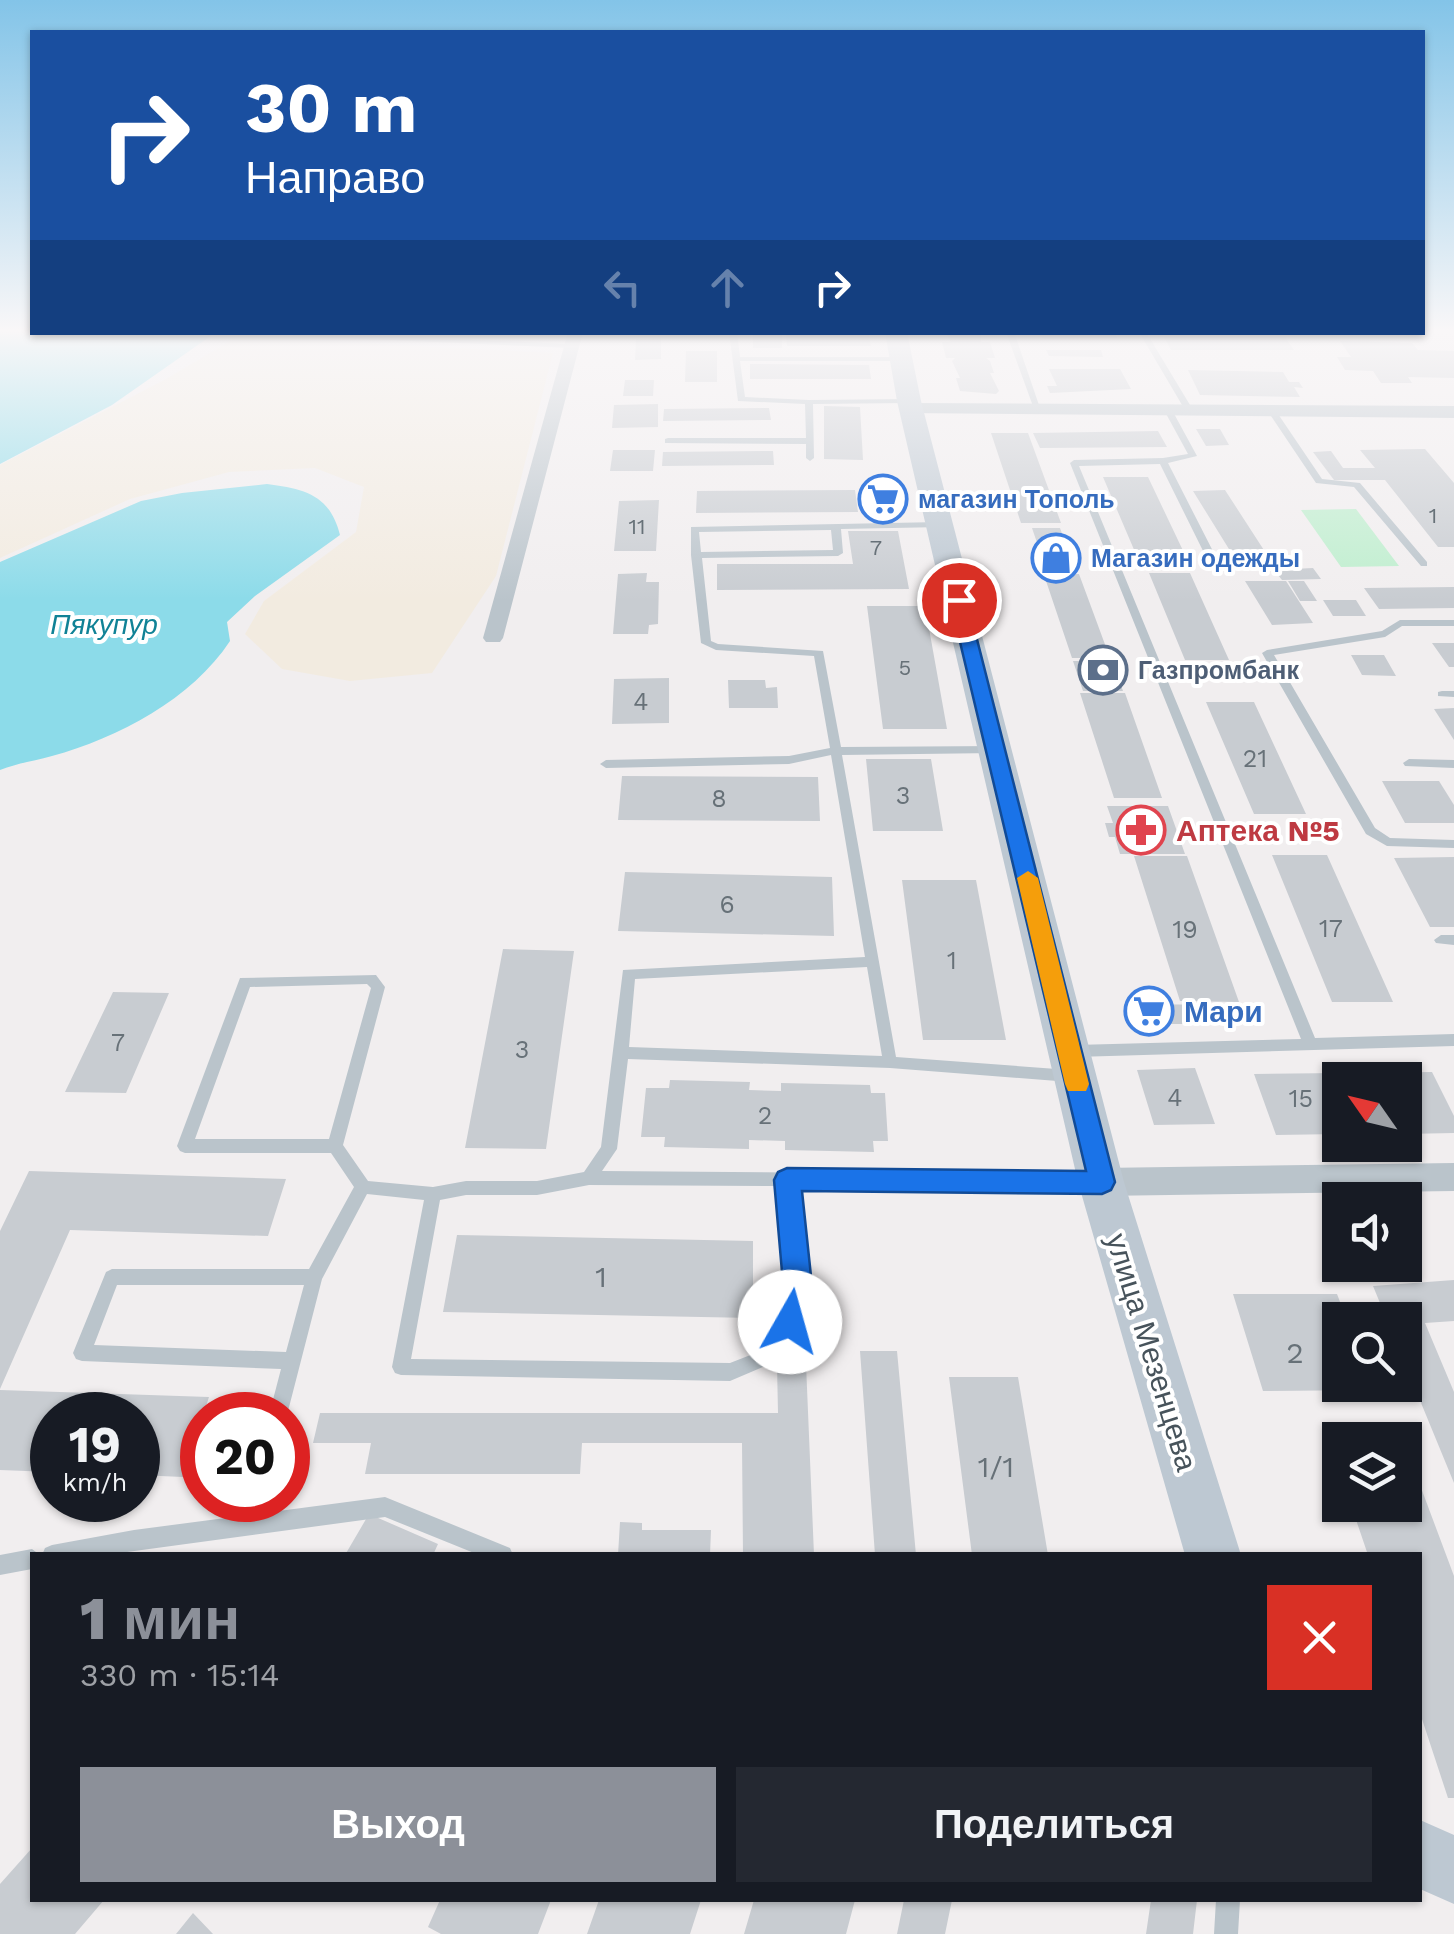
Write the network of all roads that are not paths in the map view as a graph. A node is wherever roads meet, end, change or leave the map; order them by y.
1 (551, 421) edge
2 (810, 421) edge
3 (914, 421) edge
4 (1182, 421) edge
5 (1279, 421) edge
6 (810, 440) junction
7 (668, 441) dead end
8 (810, 458) dead end
9 (1163, 462) junction
10 (940, 525) junction
11 (836, 526) junction
12 (696, 554) junction
13 (1214, 564) dead end
14 (1424, 564) dead end
15 (1454, 622) edge
16 (493, 638) dead end
17 (996, 749) junction
18 (835, 751) junction
19 (1409, 763) dead end
20 (606, 764) dead end
21 (1454, 764) edge
22 (1454, 844) edge
23 (871, 962) junction
24 (1454, 1040) edge
25 (1310, 1043) junction
26 (621, 1053) junction
27 (890, 1062) junction
28 (1073, 1064) junction
29 (334, 1146) junction
30 (1454, 1177) edge
31 (588, 1178) junction
32 (787, 1180) junction
33 (1102, 1182) junction
34 (364, 1187) junction
35 (433, 1194) junction
36 (314, 1277) junction
37 (292, 1362) junction
38 (284, 1392) edge
39 (68, 1552) edge
40 (496, 1552) edge
41 (1212, 1552) edge
42 (30, 1559) edge
43 (0, 1565) edge
44 (1422, 1854) edge
45 (1454, 1872) edge
46 (1228, 1902) edge
47 (1226, 1934) edge

1 - 16 street
2 - 6 lane
3 - 10 main road, улица Мезенцева
4 - 9 lane
5 - 14 lane
6 - 7 lane
6 - 8 lane
9 - 13 lane
9 - 25 lane
10 - 11 lane
10 - 17 main road, улица Мезенцева
11 - 12 lane
11 - 12 lane
12 - 18 lane
15 - 22 lane
17 - 18 lane
17 - 28 main road, улица Мезенцева
18 - 20 lane
18 - 23 lane
19 - 21 lane
23 - 26 lane
23 - 27 lane
24 - 25 lane
25 - 28 lane
26 - 27 lane
26 - 31 lane
27 - 28 lane
28 - 33 main road, улица Мезенцева
29 - 29 lane
29 - 34 lane
30 - 33 street
31 - 32 lane
31 - 35 lane
32 - 33 lane
32 - 35 lane
33 - 41 main road, улица Мезенцева
34 - 35 lane
34 - 36 lane
36 - 37 lane
36 - 37 lane
37 - 38 lane
39 - 40 lane
42 - 43 lane
44 - 45 main road
46 - 47 lane

